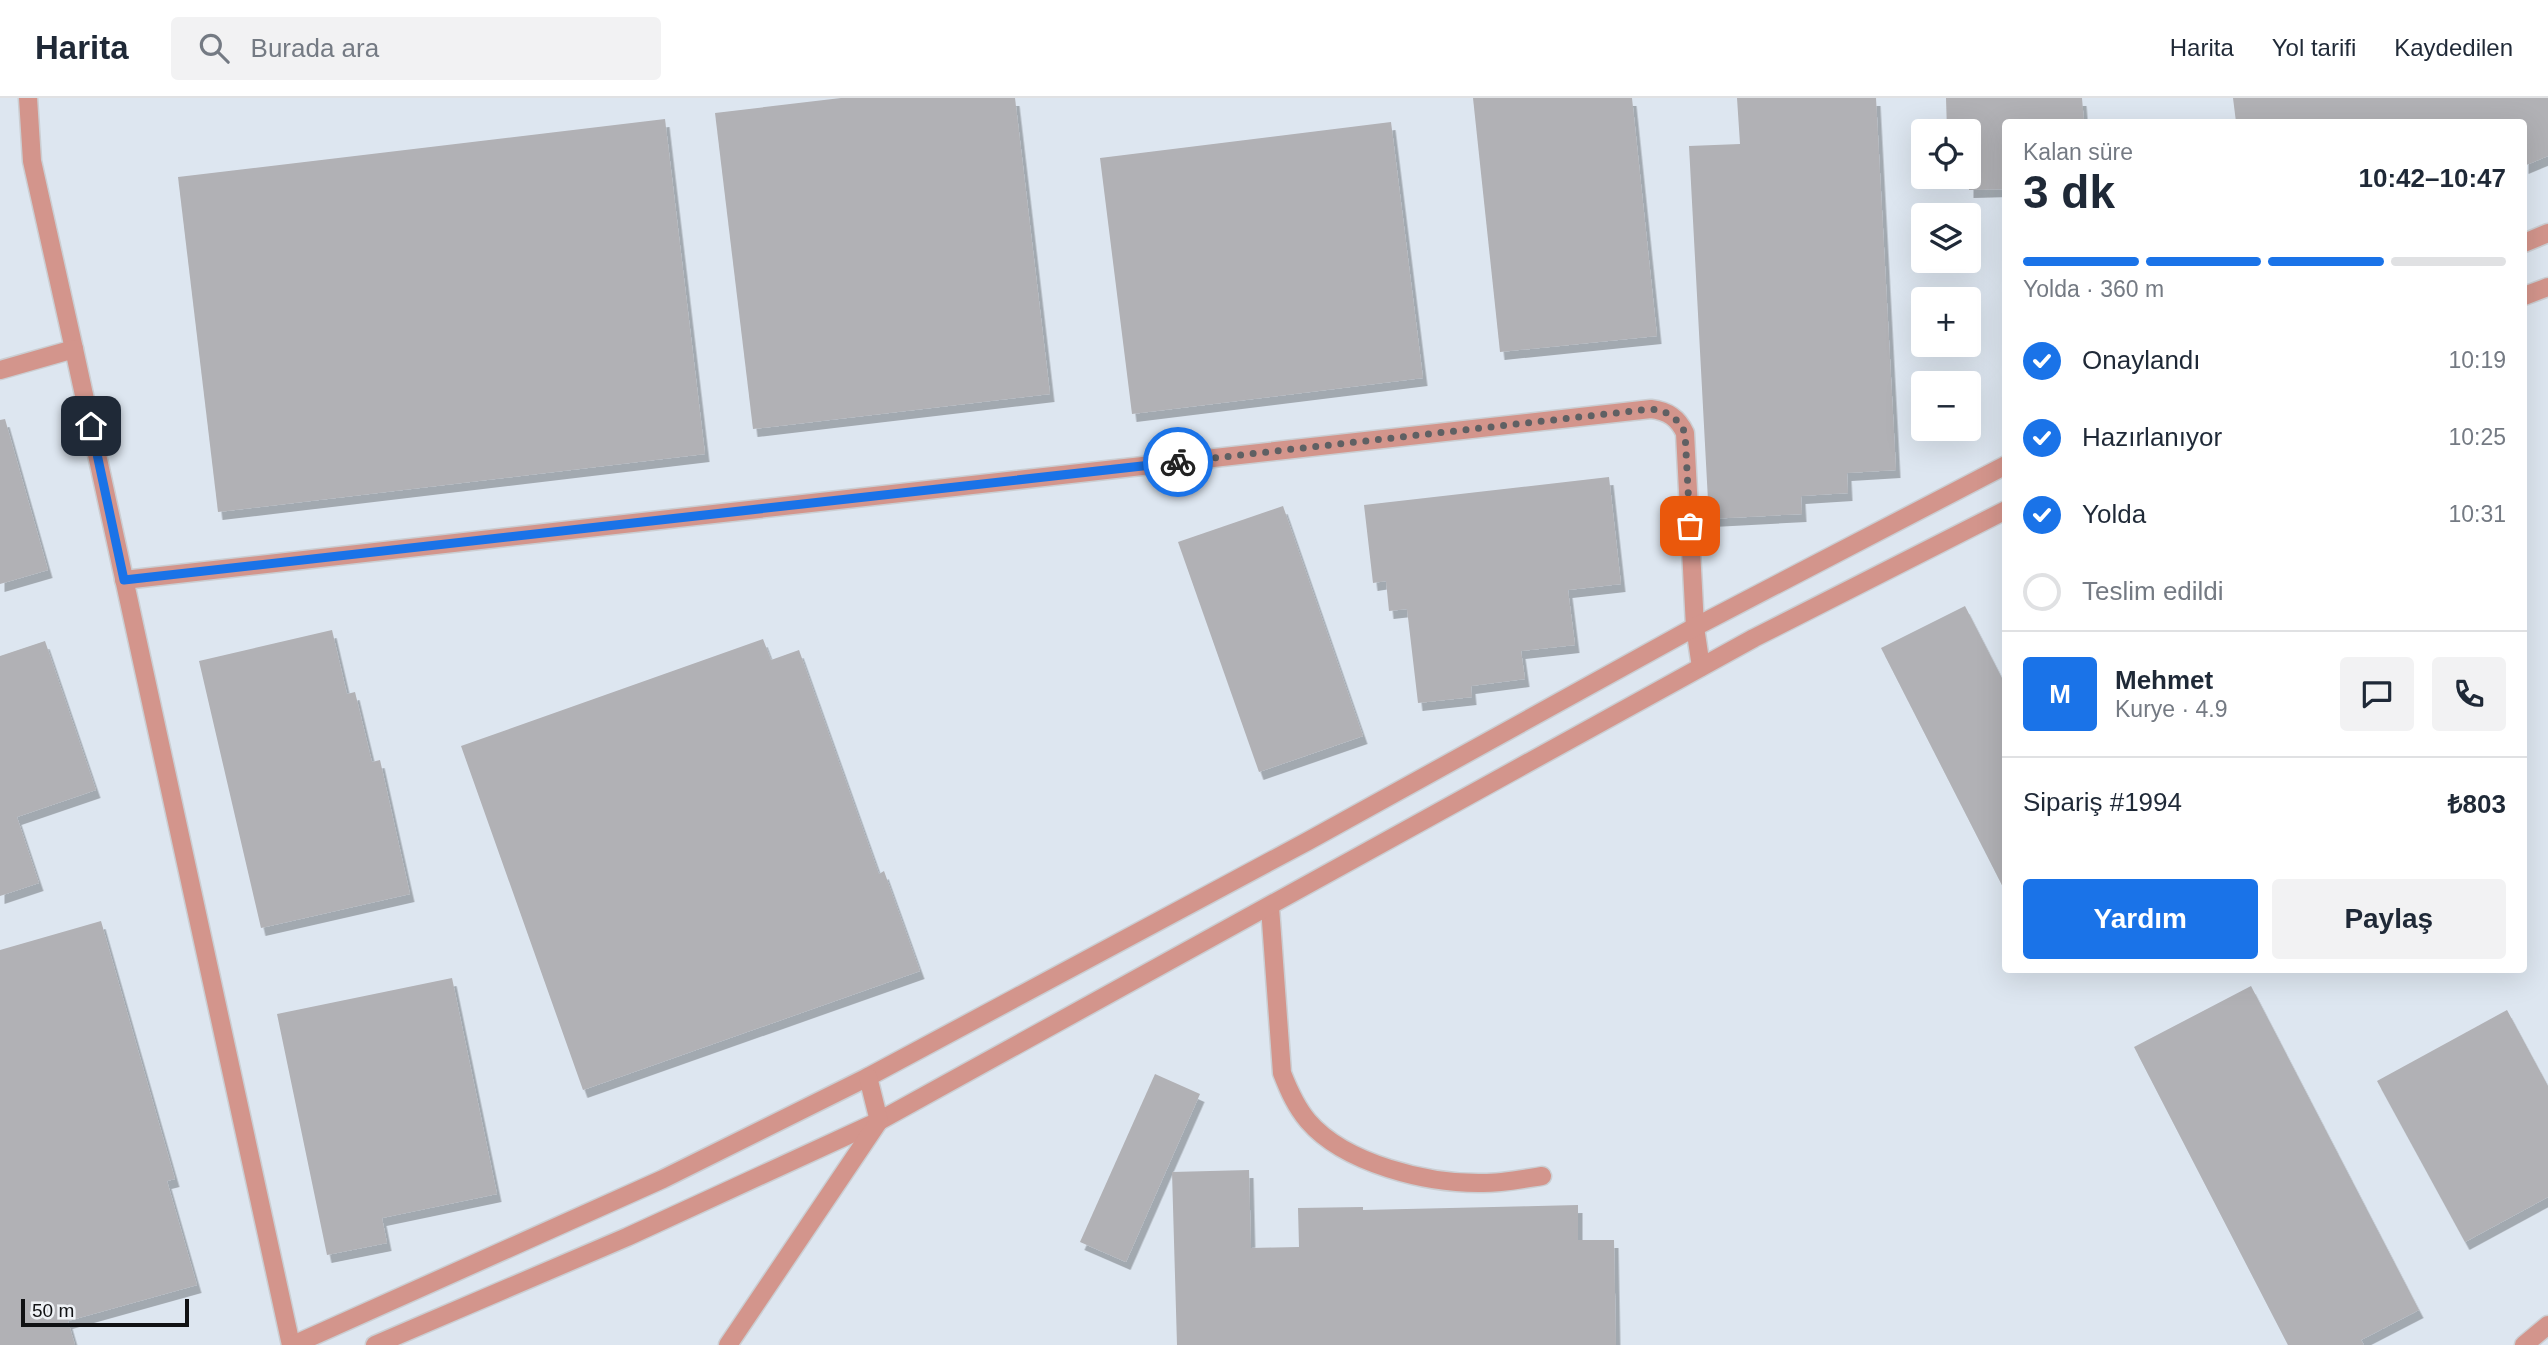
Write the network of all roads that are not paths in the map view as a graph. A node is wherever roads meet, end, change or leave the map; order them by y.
1 (27, 98) edge
2 (2548, 233) edge
3 (2527, 242) edge
4 (2548, 287) edge
5 (2527, 295) edge
6 (74, 349) junction
7 (0, 370) edge
8 (2002, 467) edge
9 (2002, 512) edge
10 (124, 580) junction
11 (1695, 627) junction
12 (1701, 667) junction
13 (1270, 907) junction
14 (868, 1077) junction
15 (879, 1121) junction
16 (1542, 1176) dead end
17 (2548, 1325) edge
18 (292, 1345) edge
19 (375, 1345) edge
20 (728, 1345) edge
21 (2524, 1345) edge

1 - 6 street
2 - 3 street
4 - 5 street
6 - 7 street
6 - 10 street
8 - 11 street
9 - 12 street
10 - 11 street
10 - 18 street
11 - 12 street
11 - 14 street
12 - 13 street
13 - 15 street
13 - 16 street
14 - 15 street
14 - 18 street
15 - 19 street
15 - 20 street
17 - 21 street

